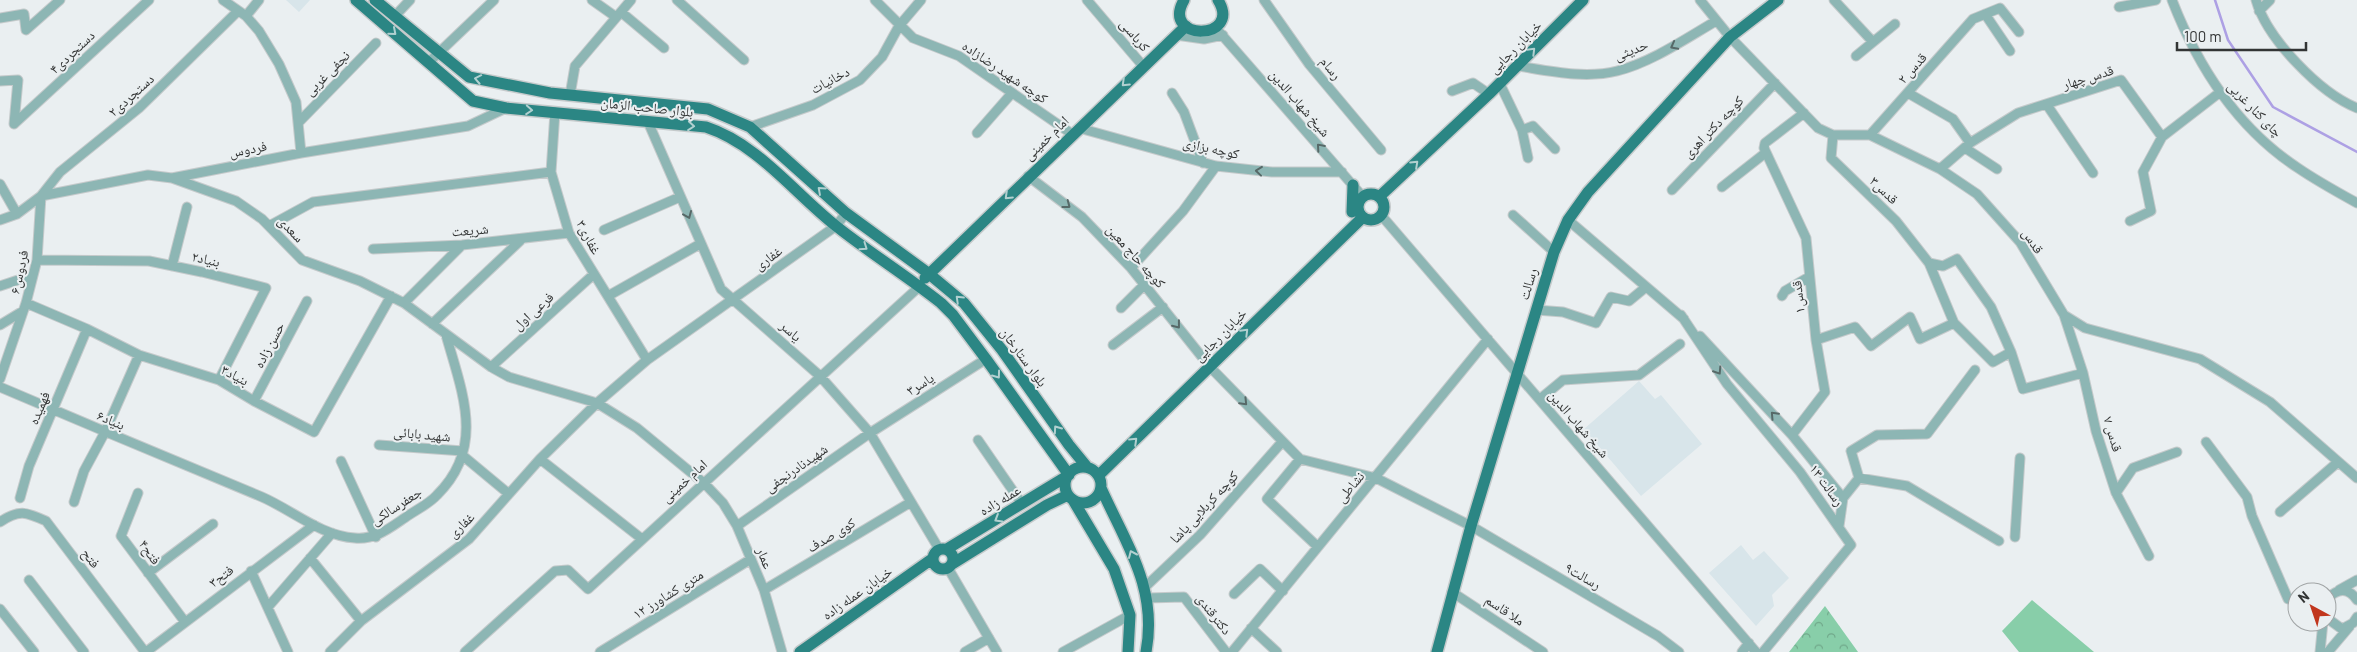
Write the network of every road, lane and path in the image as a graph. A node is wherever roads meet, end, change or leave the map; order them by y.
1 (60, 0) edge
2 (149, 0) edge
3 (223, 0) edge
4 (259, 0) edge
5 (356, 0) edge
6 (375, 0) edge
7 (410, 0) edge
8 (494, 0) edge
9 (592, 0) edge
10 (631, 0) edge
11 (677, 0) edge
12 (875, 0) edge
13 (921, 0) edge
14 (1087, 0) edge
15 (1184, 0) edge
16 (1218, 0) edge
17 (1264, 0) edge
18 (1583, 0) edge
19 (1700, 0) edge
20 (1778, 0) edge
21 (1834, 0) edge
22 (2156, 0) edge
23 (2172, 0) edge
24 (2256, 0) edge
25 (2270, 0) edge
26 (2119, 7) dead end
27 (2259, 11) junction
28 (242, 13) junction
29 (1984, 14) junction
30 (618, 15) junction
31 (394, 17) junction
32 (0, 18) edge
33 (1716, 21) junction
34 (1894, 24) dead end
35 (899, 26) junction
36 (1186, 26) junction
37 (1219, 31) junction
38 (2020, 32) dead end
39 (1176, 35) junction
40 (1730, 37) junction
41 (1873, 42) junction
42 (376, 43) dead end
43 (664, 48) dead end
44 (439, 51) junction
45 (2010, 51) dead end
46 (1856, 56) dead end
47 (744, 60) dead end
48 (428, 63) junction
49 (1143, 66) junction
50 (1518, 66) junction
51 (0, 81) edge
52 (1775, 83) junction
53 (1500, 84) junction
54 (1452, 90) dead end
55 (1172, 92) dead end
56 (1012, 93) junction
57 (1908, 93) junction
58 (2220, 93) junction
59 (1489, 94) junction
60 (570, 95) junction
61 (2047, 104) junction
62 (506, 108) junction
63 (2357, 108) edge
64 (554, 112) junction
65 (1804, 113) junction
66 (648, 122) junction
67 (298, 123) junction
68 (750, 126) junction
69 (1522, 130) junction
70 (1075, 131) junction
71 (977, 133) dead end
72 (1833, 135) junction
73 (1870, 135) junction
74 (2162, 137) junction
75 (1967, 146) junction
76 (1555, 149) dead end
77 (1381, 150) dead end
78 (301, 153) junction
79 (1764, 154) junction
80 (1528, 158) dead end
81 (1203, 163) junction
82 (1216, 166) junction
83 (1940, 169) junction
84 (1997, 170) dead end
85 (551, 172) junction
86 (1342, 172) junction
87 (2093, 174) dead end
88 (1028, 176) junction
89 (172, 178) junction
90 (0, 184) edge
91 (1353, 185) junction
92 (1722, 186) dead end
93 (1672, 190) dead end
94 (41, 196) junction
95 (680, 197) junction
96 (1362, 197) junction
97 (1379, 197) junction
98 (2357, 203) edge
99 (187, 207) dead end
100 (846, 212) junction
101 (18, 214) junction
102 (1381, 215) junction
103 (1513, 215) dead end
104 (1363, 217) junction
105 (0, 220) edge
106 (1568, 220) junction
107 (2130, 221) dead end
108 (269, 226) junction
109 (836, 226) junction
110 (1351, 226) junction
111 (604, 230) dead end
112 (569, 234) junction
113 (522, 239) junction
114 (700, 244) junction
115 (462, 246) junction
116 (373, 249) dead end
117 (1554, 252) junction
118 (37, 260) junction
119 (1929, 263) junction
120 (172, 266) junction
121 (1131, 268) junction
122 (928, 273) junction
123 (594, 274) junction
124 (33, 275) junction
125 (1810, 277) junction
126 (1145, 284) junction
127 (0, 286) edge
128 (920, 286) junction
129 (1646, 287) junction
130 (391, 296) junction
131 (608, 296) junction
132 (1782, 296) dead end
133 (734, 300) junction
134 (307, 301) dead end
135 (404, 303) junction
136 (25, 307) junction
137 (1162, 307) junction
138 (1121, 308) dead end
139 (1536, 310) junction
140 (1681, 315) junction
141 (2064, 315) junction
142 (1954, 323) junction
143 (432, 324) junction
144 (0, 325) edge
145 (87, 329) junction
146 (446, 335) junction
147 (1488, 338) junction
148 (1816, 340) junction
149 (1680, 344) dead end
150 (1113, 345) dead end
151 (2011, 352) junction
152 (139, 355) junction
153 (986, 359) junction
154 (647, 360) junction
155 (491, 367) junction
156 (1210, 367) junction
157 (1975, 370) dead end
158 (1517, 372) junction
159 (2084, 373) junction
160 (820, 376) junction
161 (0, 379) edge
162 (219, 380) junction
163 (0, 387) edge
164 (1540, 399) junction
165 (254, 401) junction
166 (597, 403) junction
167 (54, 410) junction
168 (105, 432) junction
169 (870, 433) junction
170 (1792, 435) junction
171 (978, 440) dead end
172 (1282, 442) junction
173 (2206, 442) dead end
174 (379, 445) dead end
175 (2177, 452) dead end
176 (463, 453) junction
177 (2020, 458) dead end
178 (540, 459) junction
179 (1300, 459) junction
180 (341, 461) dead end
181 (2338, 462) junction
182 (1087, 467) junction
183 (1069, 475) junction
184 (1099, 475) junction
185 (210, 477) joint
186 (1376, 478) junction
187 (1859, 478) junction
188 (2357, 478) edge
189 (705, 484) junction
190 (1101, 488) junction
191 (138, 493) dead end
192 (2116, 493) junction
193 (509, 494) junction
194 (1071, 497) junction
195 (20, 498) dead end
196 (1843, 498) junction
197 (74, 502) dead end
198 (911, 502) junction
199 (1022, 504) junction
200 (2280, 512) dead end
201 (0, 522) edge
202 (213, 524) dead end
203 (314, 524) junction
204 (737, 526) junction
205 (1471, 526) junction
206 (1839, 526) junction
207 (332, 533) junction
208 (376, 537) junction
209 (2014, 537) dead end
210 (642, 539) junction
211 (2000, 541) dead end
212 (1318, 547) junction
213 (943, 549) junction
214 (2149, 556) dead end
215 (310, 558) junction
216 (751, 559) junction
217 (932, 559) junction
218 (950, 566) junction
219 (251, 571) junction
220 (148, 573) junction
221 (29, 580) dead end
222 (2357, 580) edge
223 (764, 590) junction
224 (1283, 591) junction
225 (1452, 592) junction
226 (2337, 592) edge
227 (2337, 592) edge
228 (1146, 593) junction
229 (1234, 594) dead end
230 (2287, 597) edge
231 (2357, 600) edge
232 (268, 607) junction
233 (0, 609) edge
234 (1130, 615) junction
235 (2355, 620) edge
236 (361, 621) junction
237 (185, 622) junction
238 (2337, 625) edge
239 (1251, 628) junction
240 (2322, 632) edge
241 (989, 638) junction
242 (1749, 643) junction
243 (34, 652) edge
244 (84, 652) edge
245 (146, 652) edge
246 (288, 652) edge
247 (330, 652) edge
248 (465, 652) edge
249 (600, 652) edge
250 (782, 652) edge
251 (800, 652) edge
252 (965, 652) edge
253 (997, 652) edge
254 (1062, 652) edge
255 (1128, 652) edge
256 (1146, 652) edge
257 (1226, 652) edge
258 (1232, 652) edge
259 (1277, 652) edge
260 (1438, 652) edge
261 (1543, 652) edge
262 (1679, 652) edge
263 (1742, 652) edge
264 (1756, 652) edge
265 (1763, 652) edge
266 (2320, 652) edge
267 (2328, 652) edge

1 - 32 street
2 - 51 street, دستجردی۴
3 - 28 street
4 - 28 street, دستجردی۲
5 -> 48 main road, بلوار صاحب الزمان
6 - 31 main road, بلوار صاحب الزمان
7 - 31 street
8 - 44 street
9 - 30 street
10 - 30 street
11 - 47 street
12 - 35 street, کوچه شهید رضازاده
13 - 35 street, دخانیات
14 - 49 street, کرباسی
15 - 36 main road
16 - 37 main road
17 - 77 street, رسام
50 -> 18 main road, خیابان رجایی
19 - 33 street
20 - 40 main road, رسالت
21 - 41 street
22 - 26 street
23 - 58 street, چای کنار غربی
24 - 27 street
25 - 27 street
27 - 63 street
28 - 67 street
28 - 94 street, دستجردی۲
29 - 38 street
29 - 45 street
29 - 57 street, قدس ۲
30 - 43 street
30 - 60 street
31 - 44 main road, بلوار صاحب الزمان
33 - 40 street
33 -> 50 street, حدیثی
34 - 41 street
35 - 56 street, کوچه شهید رضازاده
35 - 68 street, دخانیات
36 - 37 main road
36 - 39 main road, امام خمینی
37 - 39 street
86 -> 37 street, شیخ شهاب الدین
39 - 49 main road, امام خمینی
40 - 52 street
40 - 106 main road, رسالت
41 - 46 street
42 - 67 street, نجفی غربی
44 - 48 street
60 -> 44 main road, بلوار صاحب الزمان
48 - 62 main road, بلوار صاحب الزمان
49 -> 70 main road, امام خمینی
50 - 53 main road, خیابان رجایی
52 - 65 street
52 - 93 street, کوچه دکتر اهری
53 - 59 main road, خیابان رجایی
53 - 69 street
54 - 59 street
55 - 81 street
56 - 70 street, کوچه شهید رضازاده
56 - 71 street
57 - 73 street, قدس ۲
57 - 75 street
58 - 74 street
58 - 98 street, چای کنار غربی
97 -> 59 main road, خیابان رجایی
60 - 68 main road, بلوار صاحب الزمان
61 - 74 street, قدس چهار
61 - 75 street, قدس چهار
61 - 87 street
62 -> 64 main road, بلوار صاحب الزمان
62 - 78 street, فردوس
64 - 66 main road, بلوار صاحب الزمان
64 - 85 street, غفاری۳
65 - 72 street
65 - 79 street
66 - 95 street, یاسر
66 -> 109 main road, بلوار صاحب الزمان
67 - 78 street
100 -> 68 main road, بلوار صاحب الزمان
69 - 76 street
69 - 80 street
70 - 81 street, کوچه بزازی
70 - 88 main road, امام خمینی
72 - 73 street, قدس
72 - 119 street, قدس۳
73 - 83 street, قدس
74 - 107 street
75 - 83 street, قدس چهار
75 - 84 street
78 - 89 street, فردوس
79 - 92 street
79 - 125 street, قدس۱
81 - 82 street, کوچه بزازی
86 -> 82 street, کوچه بزازی
82 - 121 street
83 - 141 street, قدس
85 - 108 street
85 - 112 street, غفاری۳
86 - 91 street, شیخ شهاب الدین
88 -> 121 street, کوچه حاج معین
88 -> 122 main road, امام خمینی
89 - 94 street, فردوس
89 - 108 street, سعدی
90 - 101 street
91 - 96 street, شیخ شهاب الدین
91 - 110 main road
94 - 101 street, فردوس
94 - 118 street, فردوس۶
95 - 111 street
95 -> 114 street, یاسر
96 - 97 main road
96 - 104 main road
97 - 102 main road
99 - 120 street
100 - 109 street, غفاری
100 - 122 main road, بلوار صاحب الزمان
101 - 105 street, فردوس
102 - 104 main road
102 - 147 street, شیخ شهاب الدین
103 - 117 street
104 - 110 main road, خیابان رجایی
106 - 117 main road, رسالت
106 - 129 street, رسالت ۱۳
108 - 130 street, سعدی
109 -> 128 main road, بلوار صاحب الزمان
109 - 133 street, غفاری
156 -> 110 main road, خیابان رجایی
112 - 113 street, شریعت
112 - 123 street, غفاری۳
113 - 115 street, شریعت
113 - 143 street
114 - 131 street
114 - 133 street, یاسر
115 - 116 street, شریعت
115 - 135 street
117 - 139 main road, رسالت
118 - 120 street, بنیاد۲
118 - 124 street, فردوس۶
119 - 142 street, قدس۳
119 - 151 street
120 - 162 street, بنیاد۲
121 - 126 street, کوچه حاج معین
122 - 128 main road, امام خمینی
182 -> 122 main road, بلوار ستارخان
123 - 131 street, غفاری۳
123 - 155 street, فرعی اول
124 - 127 street
124 - 136 street, فردوس۶
125 - 132 street
125 - 148 street, قدس۱
126 - 137 street, کوچه حاج معین
126 - 138 street
128 - 153 main road
128 - 160 street, امام خمینی
129 - 139 street
129 - 140 street, رسالت ۱۳
130 - 135 street, سعدی
130 - 165 street, بنیاد۳
131 - 154 street, غفاری۳
133 - 154 street, غفاری
133 - 160 street, یاسر
134 - 165 street, حسن زاده
135 - 143 street, سعدی
136 - 144 street
136 - 145 street, بنیاد۳
136 - 161 street, فردوس۶
137 - 150 street
137 -> 156 street, کوچه حاج معین
139 - 158 main road, رسالت
170 -> 140 street, رسالت ۱۳
140 -> 206 street, رسالت ۱۳
141 - 159 street, قدس ۷
141 - 181 street, قدس
142 - 148 street
142 - 151 street, قدس۳
143 - 146 street, سعدی
145 - 152 street, بنیاد۳
145 - 167 street, فهمیده
146 - 155 street, سعدی
146 - 176 street, جعفرسالکی
147 - 158 street, شیخ شهاب الدین
147 - 186 street, نشاطی
148 - 170 street, قدس۱
149 - 164 street
151 - 159 street
152 - 162 street, بنیاد۳
152 - 168 street
153 - 169 street, یاسر۳
153 -> 183 main road
154 - 166 street, غفاری
155 - 166 street, سعدی
156 -> 172 street, کوچه حاج معین
184 -> 156 main road, خیابان رجایی
157 - 187 street
158 - 164 street, شیخ شهاب الدین
158 - 205 main road, رسالت
159 - 192 street, قدس ۷
160 - 169 street, یاسر
160 - 189 street, امام خمینی
162 - 165 street, بنیاد۳
163 - 167 street, بنیاد۶
164 - 242 street, شیخ شهاب الدین
166 - 178 street, غفاری
166 - 189 street
167 - 168 street, بنیاد۶
167 - 195 street, فهمیده
168 - 185 street, بنیاد۶
168 - 197 street
169 - 198 street, یاسر
169 - 204 street, شهیدنادرنجفی
170 - 196 street, رسالت ۱۳
171 - 199 street
172 - 179 street, کوچه حاج معین
172 - 228 street, کوچه کربلایی پاشا
173 - 230 street
174 - 176 street, شهید بابائی
175 - 192 street
176 - 193 street
176 - 208 street, جعفرسالکی
177 - 209 street
178 - 193 street, غفاری
178 - 210 street
179 - 186 street, رسالت۹
179 - 212 street
180 - 208 street
181 - 188 street, قدس
181 - 200 street
182 - 183 main road
182 - 184 main road
183 - 194 main road
183 - 199 main road, عمله زاده
184 - 190 main road
185 - 203 street, جعفرسالکی
186 - 205 street, رسالت۹
186 - 212 street, نشاطی
187 - 196 street
187 - 211 street
189 - 204 street, عمار
189 - 210 street, امام خمینی
190 - 194 main road
228 -> 190 main road
191 - 220 street, فتح۴
192 - 214 street, قدس ۷
193 - 236 street, غفاری
194 - 218 main road, عمله زاده
194 - 234 main road
196 - 206 street, رسالت ۱۳
198 - 213 street, یاسر
198 - 223 street, کوی صدف
199 -> 213 main road, عمله زاده
201 - 245 street, فتح
202 - 220 street
203 - 207 street, جعفرسالکی
203 - 219 street, فتح۳
204 - 216 street, عمار
205 - 225 main road, رسالت
205 - 262 street, رسالت۹
206 - 265 street
207 - 208 street, جعفرسالکی
207 - 215 street
210 - 248 street, امام خمینی
212 - 224 street, نشاطی
213 - 217 main road
213 - 218 main road
215 - 232 street
215 - 236 street
216 - 223 street, عمار
216 - 249 street, ۱۲ متری کشاورز
217 - 218 main road
217 - 251 main road, خیابان عمله زاده
218 - 241 street
219 - 232 street
219 - 237 street, فتح۳
220 - 237 street, فتح۴
221 - 244 street
222 - 226 street
223 - 250 street, عمار
224 - 229 street
224 - 239 street, نشاطی
225 - 260 main road, رسالت
225 - 261 street, ملا قاسم
227 - 231 street
228 - 256 main road
228 - 257 street, دکترقندی
232 - 246 street
233 - 243 street
234 - 254 street
234 - 255 main road
235 - 238 street
235 - 267 street
236 - 247 street, غفاری
237 - 245 street, فتح۳
239 - 258 street, نشاطی
239 - 259 street
240 - 266 street
241 - 252 street
241 - 253 street
242 - 263 street
242 - 264 street, شیخ شهاب الدین

